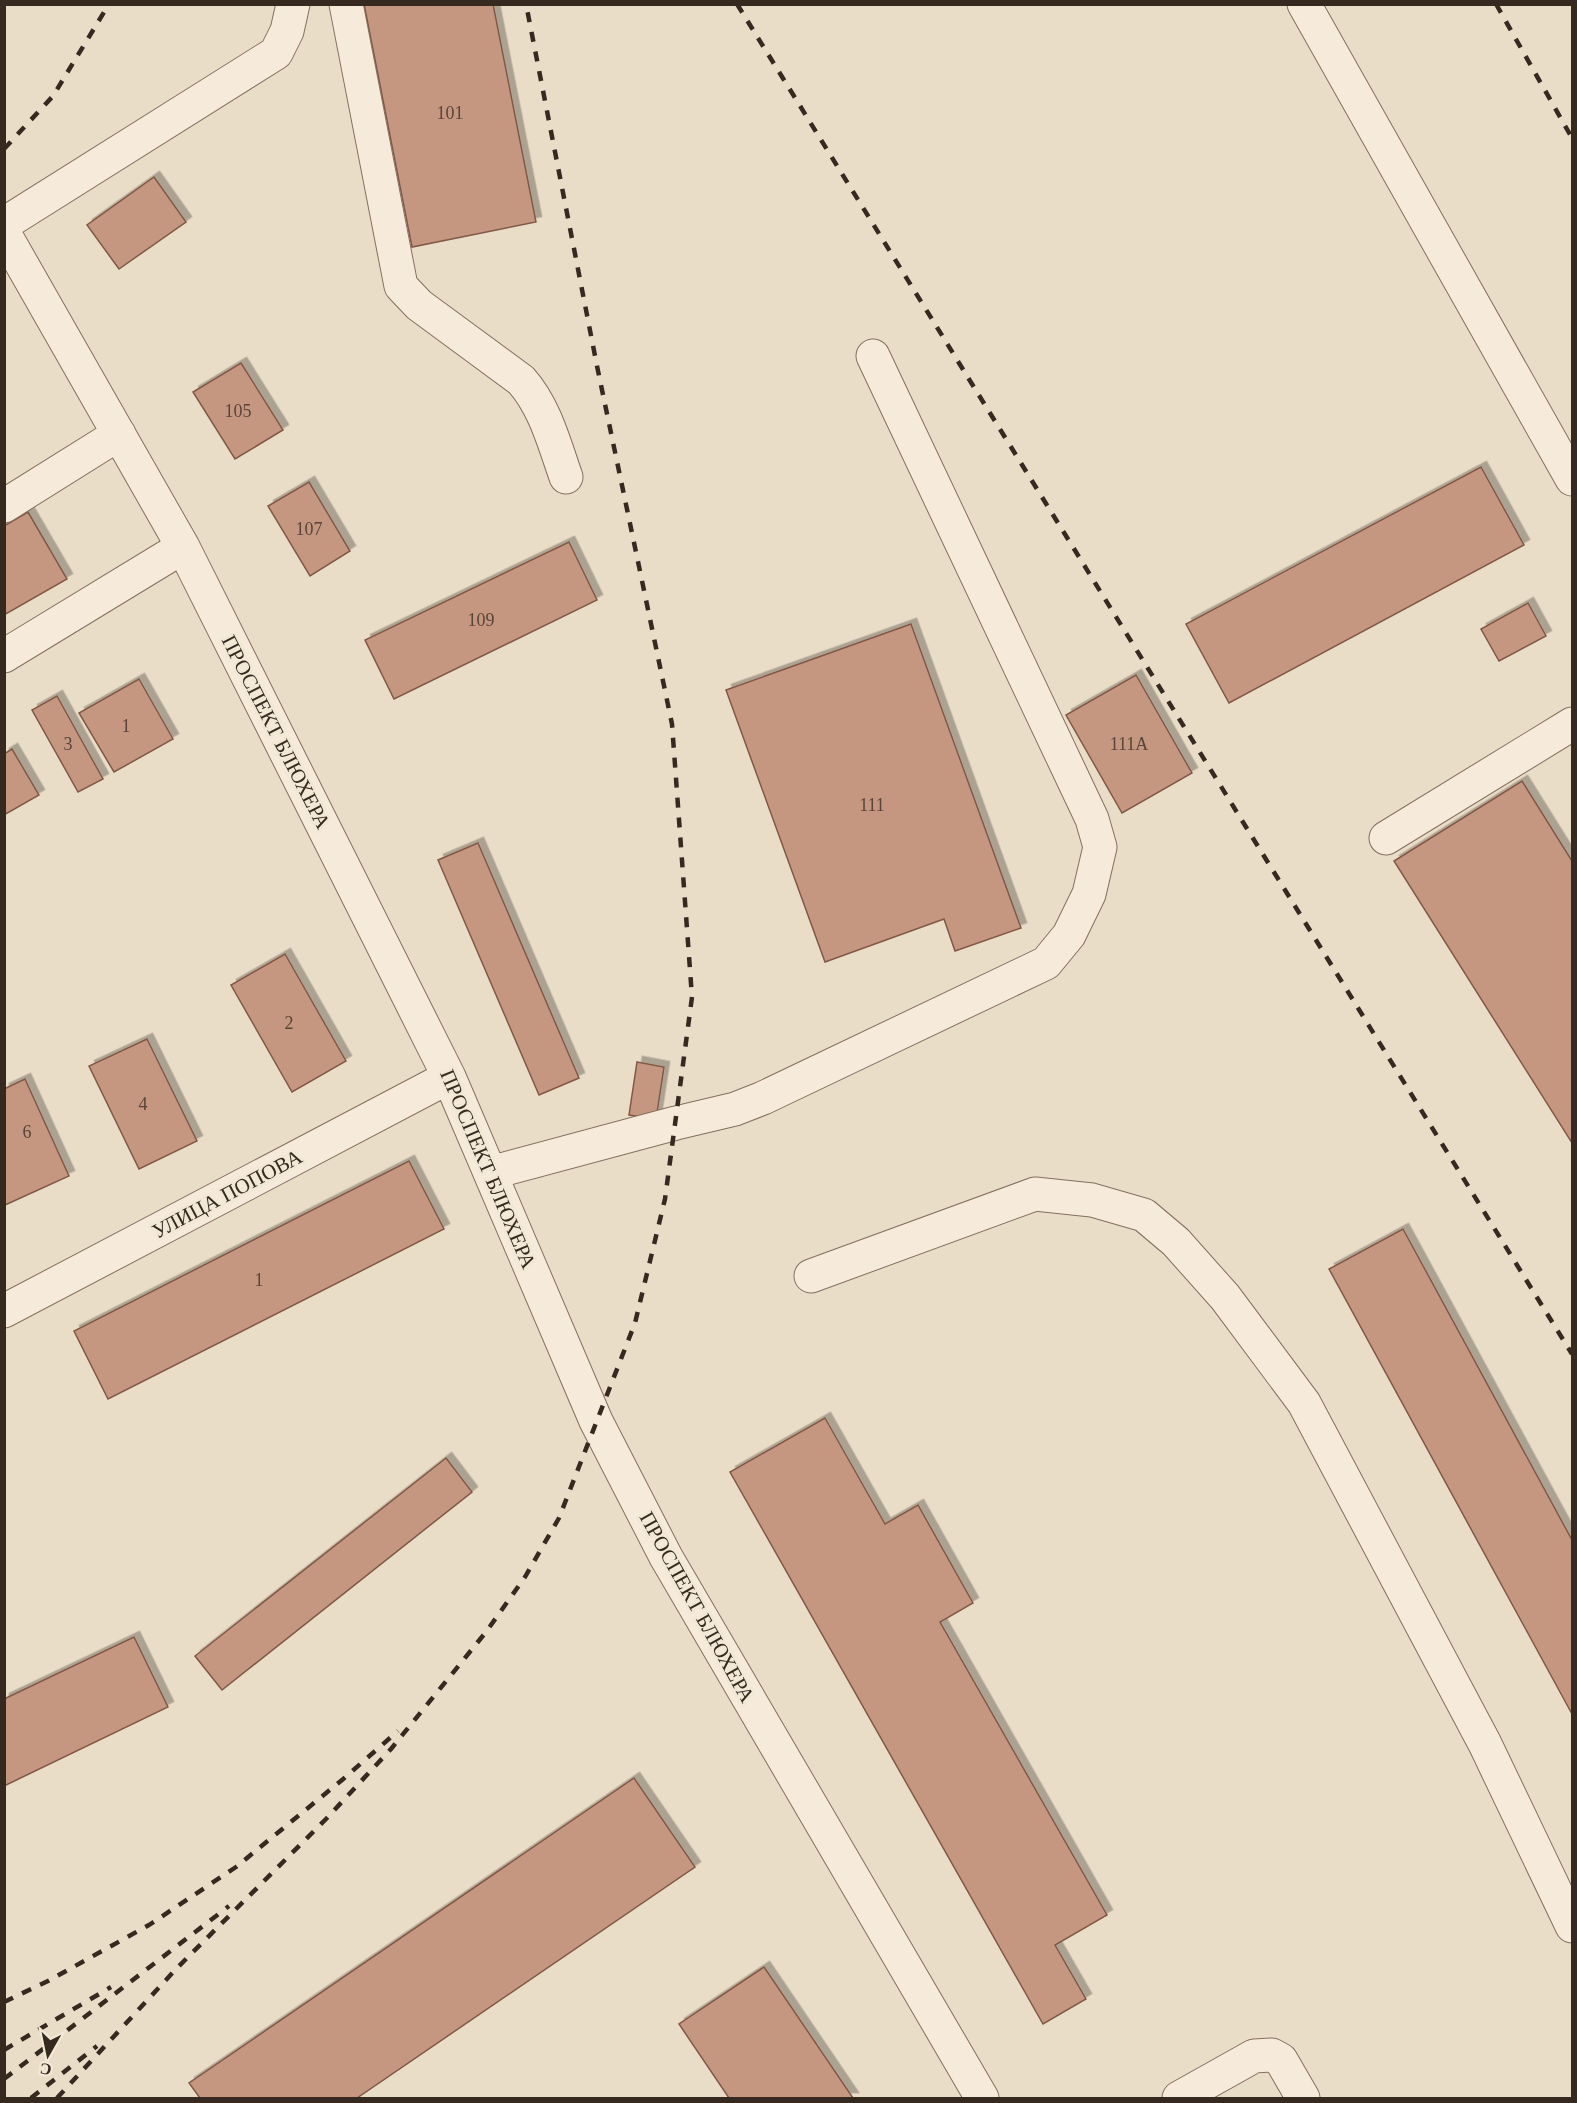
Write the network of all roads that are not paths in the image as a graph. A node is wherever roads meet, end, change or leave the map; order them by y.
1 (293, 4) edge
2 (346, 4) edge
3 (1304, 4) edge
4 (4, 224) edge
5 (4, 233) edge
6 (873, 356) dead end
7 (119, 434) junction
8 (566, 477) dead end
9 (1572, 479) edge
10 (4, 506) edge
11 (183, 547) junction
12 (4, 656) edge
13 (1572, 724) edge
14 (1386, 838) dead end
15 (449, 1077) junction
16 (490, 1173) junction
17 (811, 1276) dead end
18 (4, 1311) edge
19 (1572, 1926) edge
20 (982, 2098) edge
21 (1179, 2098) edge
22 (1303, 2098) edge

1 - 4 street
2 - 8 street
3 - 9 street
5 - 7 street, ПРОСПЕКТ БЛЮХЕРА
6 - 16 street
7 - 10 street
7 - 11 street, ПРОСПЕКТ БЛЮХЕРА
11 - 12 street
11 - 15 street, ПРОСПЕКТ БЛЮХЕРА
13 - 14 street
15 - 16 street, ПРОСПЕКТ БЛЮХЕРА
15 - 18 street, УЛИЦА ПОПОВА
16 - 20 street, ПРОСПЕКТ БЛЮХЕРА
17 - 19 street
21 - 22 street

